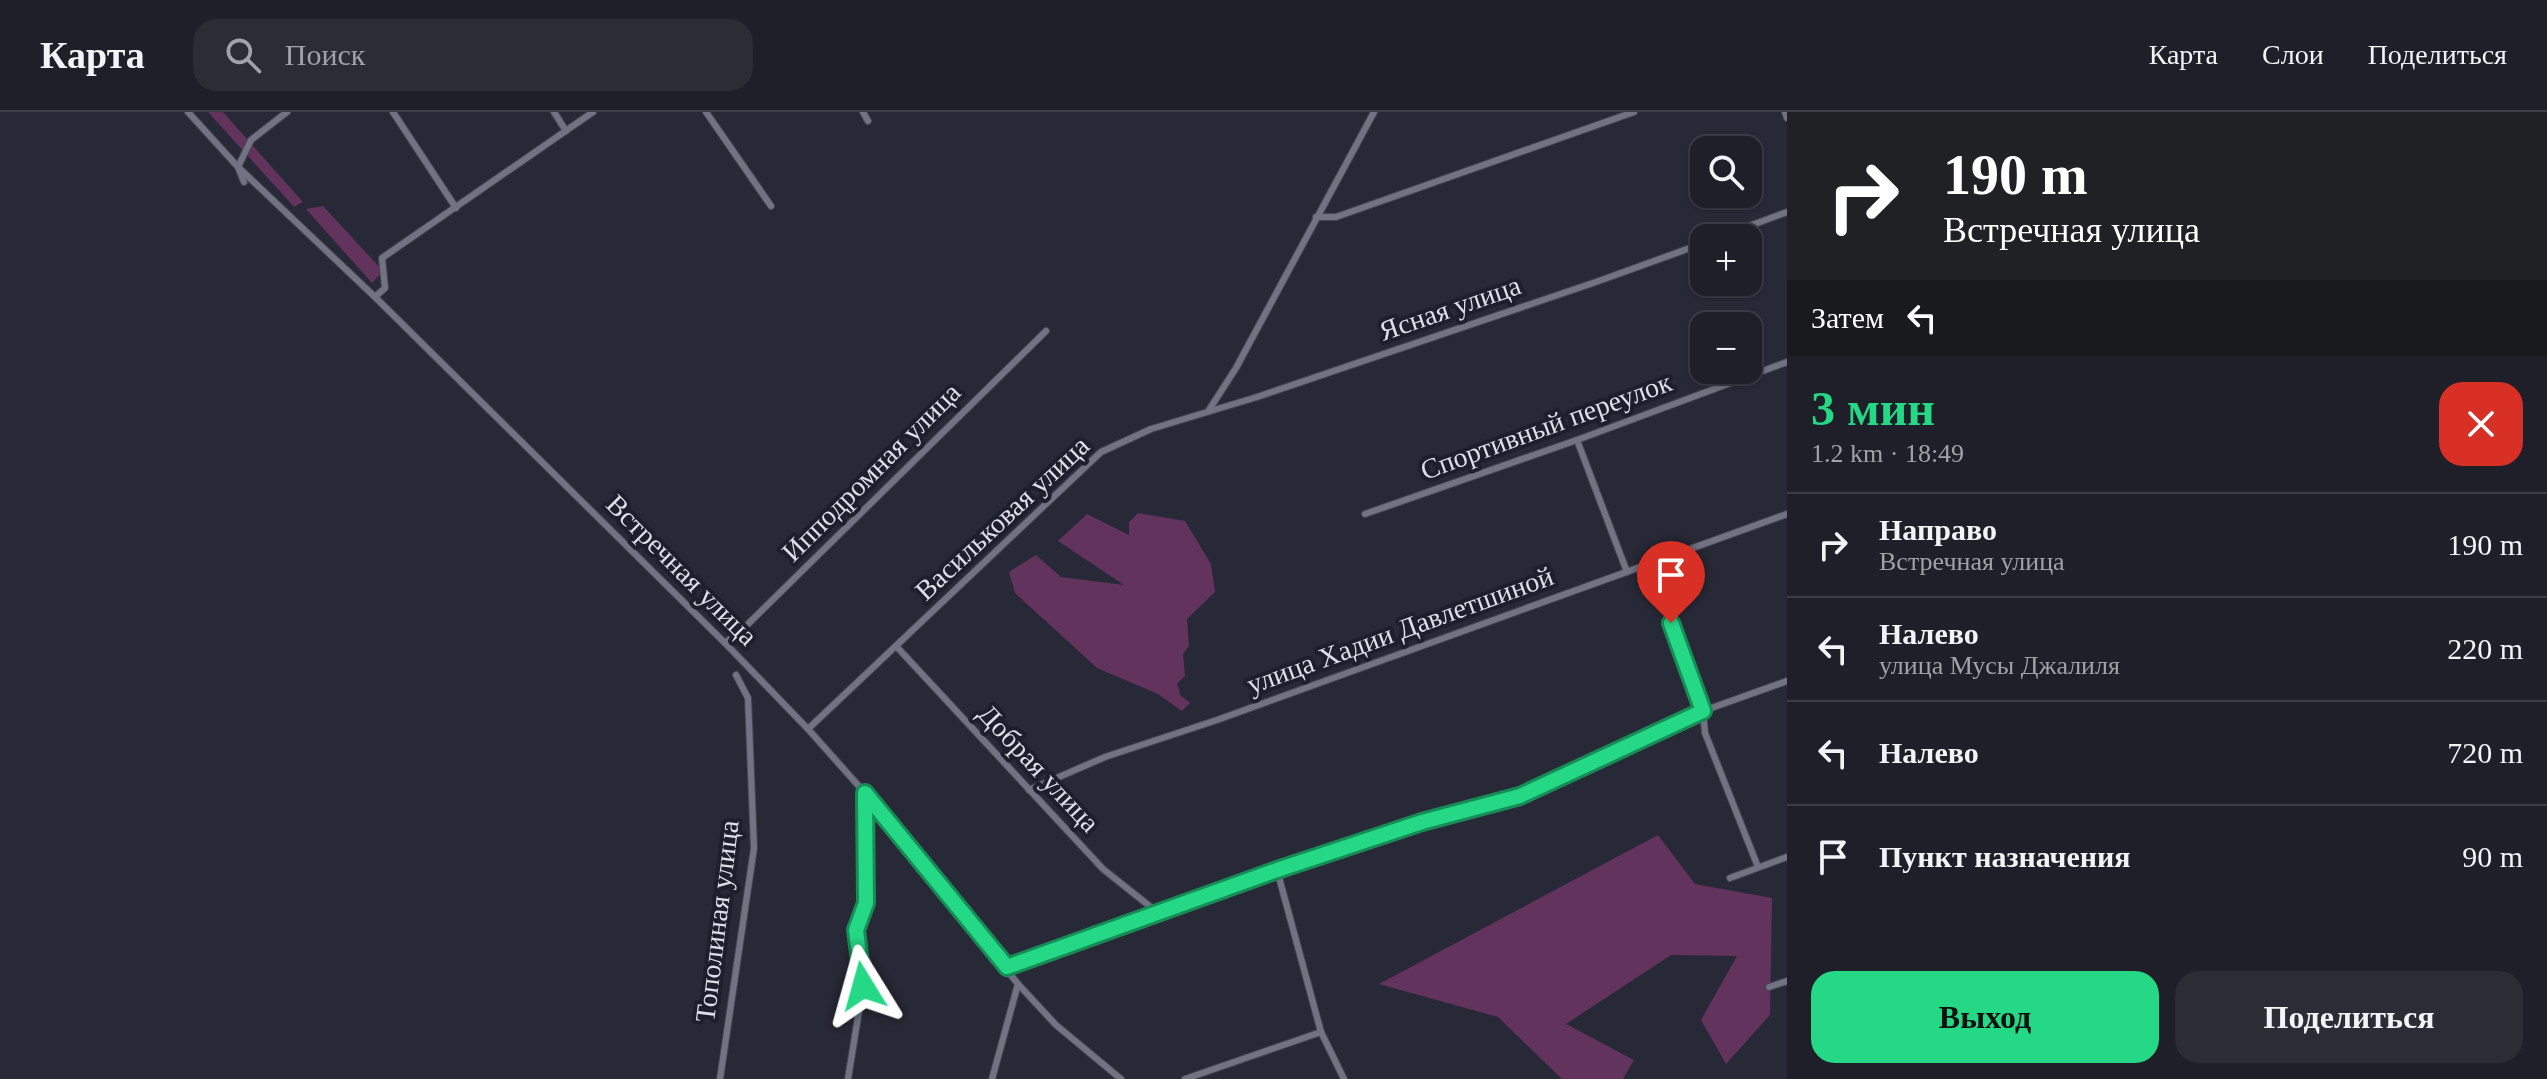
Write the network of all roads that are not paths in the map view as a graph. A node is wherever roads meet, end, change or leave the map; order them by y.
1 (188, 112) edge
2 (287, 112) edge
3 (393, 112) edge
4 (554, 112) edge
5 (593, 112) edge
6 (706, 112) edge
7 (863, 112) edge
8 (1374, 112) edge
9 (1634, 112) edge
10 (1785, 112) edge
11 (1787, 118) edge
12 (868, 121) dead end
13 (566, 131) junction
14 (238, 167) junction
15 (244, 182) dead end
16 (771, 206) dead end
17 (456, 208) junction
18 (1787, 212) edge
19 (1316, 217) junction
20 (1755, 224) edge
21 (1690, 248) edge
22 (375, 297) junction
23 (1046, 331) dead end
24 (1787, 362) edge
25 (1209, 410) junction
26 (1577, 440) junction
27 (1365, 514) dead end
28 (1787, 514) edge
29 (1650, 565) junction
30 (1627, 572) junction
31 (725, 643) junction
32 (896, 646) junction
33 (736, 675) dead end
34 (1787, 681) edge
35 (1703, 711) junction
36 (808, 729) junction
37 (1029, 790) junction
38 (865, 793) junction
39 (1787, 857) edge
40 (1758, 867) junction
41 (1277, 870) junction
42 (1730, 878) dead end
43 (1157, 912) junction
44 (1007, 967) junction
45 (1787, 981) edge
46 (1018, 984) junction
47 (1769, 987) dead end
48 (1321, 1032) junction
49 (720, 1079) edge
50 (848, 1079) edge
51 (992, 1079) edge
52 (1121, 1079) edge
53 (1185, 1079) edge
54 (1344, 1079) edge

1 - 14 street, Встречная улица
2 - 14 street
3 - 17 street
4 - 13 street
5 - 13 street
6 - 16 street
7 - 12 street
8 - 19 street
9 - 19 street
10 - 11 street
13 - 17 street
14 - 15 street
14 - 22 street, Встречная улица
17 - 22 street
18 - 20 street
19 - 25 street
21 - 25 street, Ясная улица
22 - 31 street, Встречная улица
23 - 31 street, Ипподромная улица
24 - 26 street, Спортивный переулок
25 - 32 street, Васильковая улица
26 - 27 street, Спортивный переулок
26 - 30 street
28 - 29 street, улица Хадии Давлетшиной
29 - 30 street, улица Хадии Давлетшиной
29 - 35 street
30 - 37 street, улица Хадии Давлетшиной
31 - 36 street, Встречная улица
32 - 36 street, Васильковая улица
32 - 37 street, Добрая улица
33 - 49 street, Тополиная улица
34 - 35 street
35 - 40 street
35 - 41 street
36 - 38 street, Встречная улица
37 - 43 street, Добрая улица
38 - 44 street, Встречная улица
38 - 50 street
39 - 40 street
40 - 42 street
41 - 43 street
41 - 48 street
43 - 44 street
44 - 46 street, Встречная улица
45 - 47 street
46 - 51 street
46 - 52 street, Встречная улица
48 - 53 street
48 - 54 street

